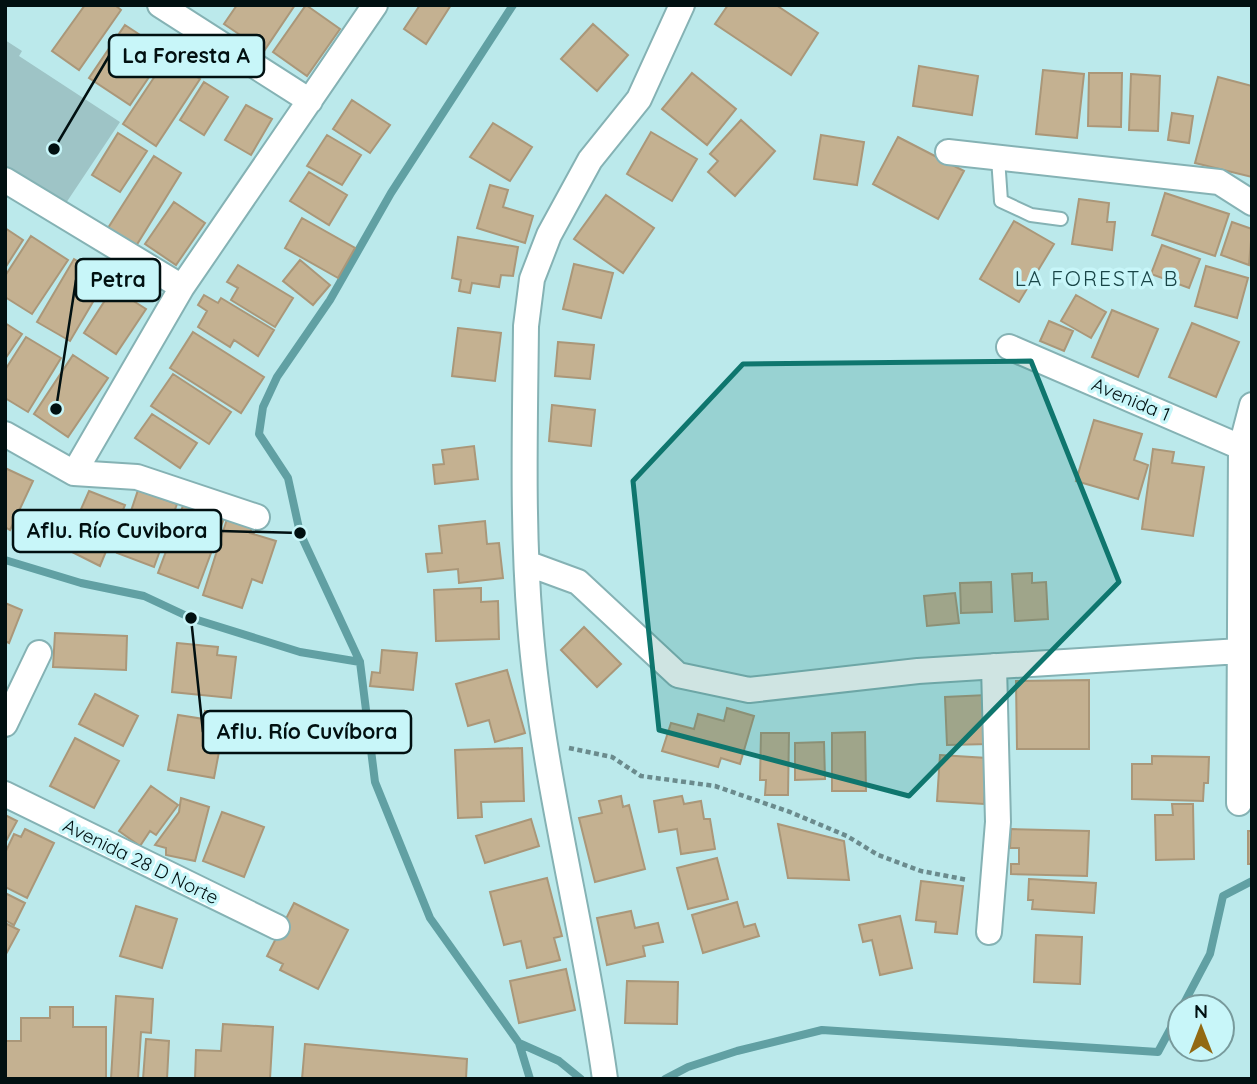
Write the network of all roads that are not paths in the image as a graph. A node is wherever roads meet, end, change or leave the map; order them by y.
1 (160, 5) edge
2 (375, 5) edge
3 (682, 5) edge
4 (310, 101) junction
5 (948, 152) dead end
6 (998, 158) junction
7 (5, 180) edge
8 (1252, 202) edge
9 (1060, 219) dead end
10 (182, 287) junction
11 (1009, 347) dead end
12 (1252, 405) edge
13 (5, 435) edge
14 (1246, 450) edge
15 (74, 473) junction
16 (257, 517) dead end
17 (529, 564) junction
18 (1240, 651) junction
19 (39, 653) dead end
20 (994, 666) junction
21 (5, 724) edge
22 (5, 794) edge
23 (1239, 803) dead end
24 (277, 927) dead end
25 (989, 932) dead end
26 (605, 1079) edge

1 - 4 street
2 - 4 street
3 - 17 street
4 - 10 street
5 - 6 street
6 - 8 street
6 - 9 lane
7 - 10 street
10 - 15 street
11 - 14 street, Avenida 1
12 - 14 street
13 - 15 street
14 - 18 street
15 - 16 street
17 - 20 street
17 - 26 street
18 - 20 street
18 - 23 street
19 - 21 street
20 - 25 street
22 - 24 street, Avenida 28 D Norte

